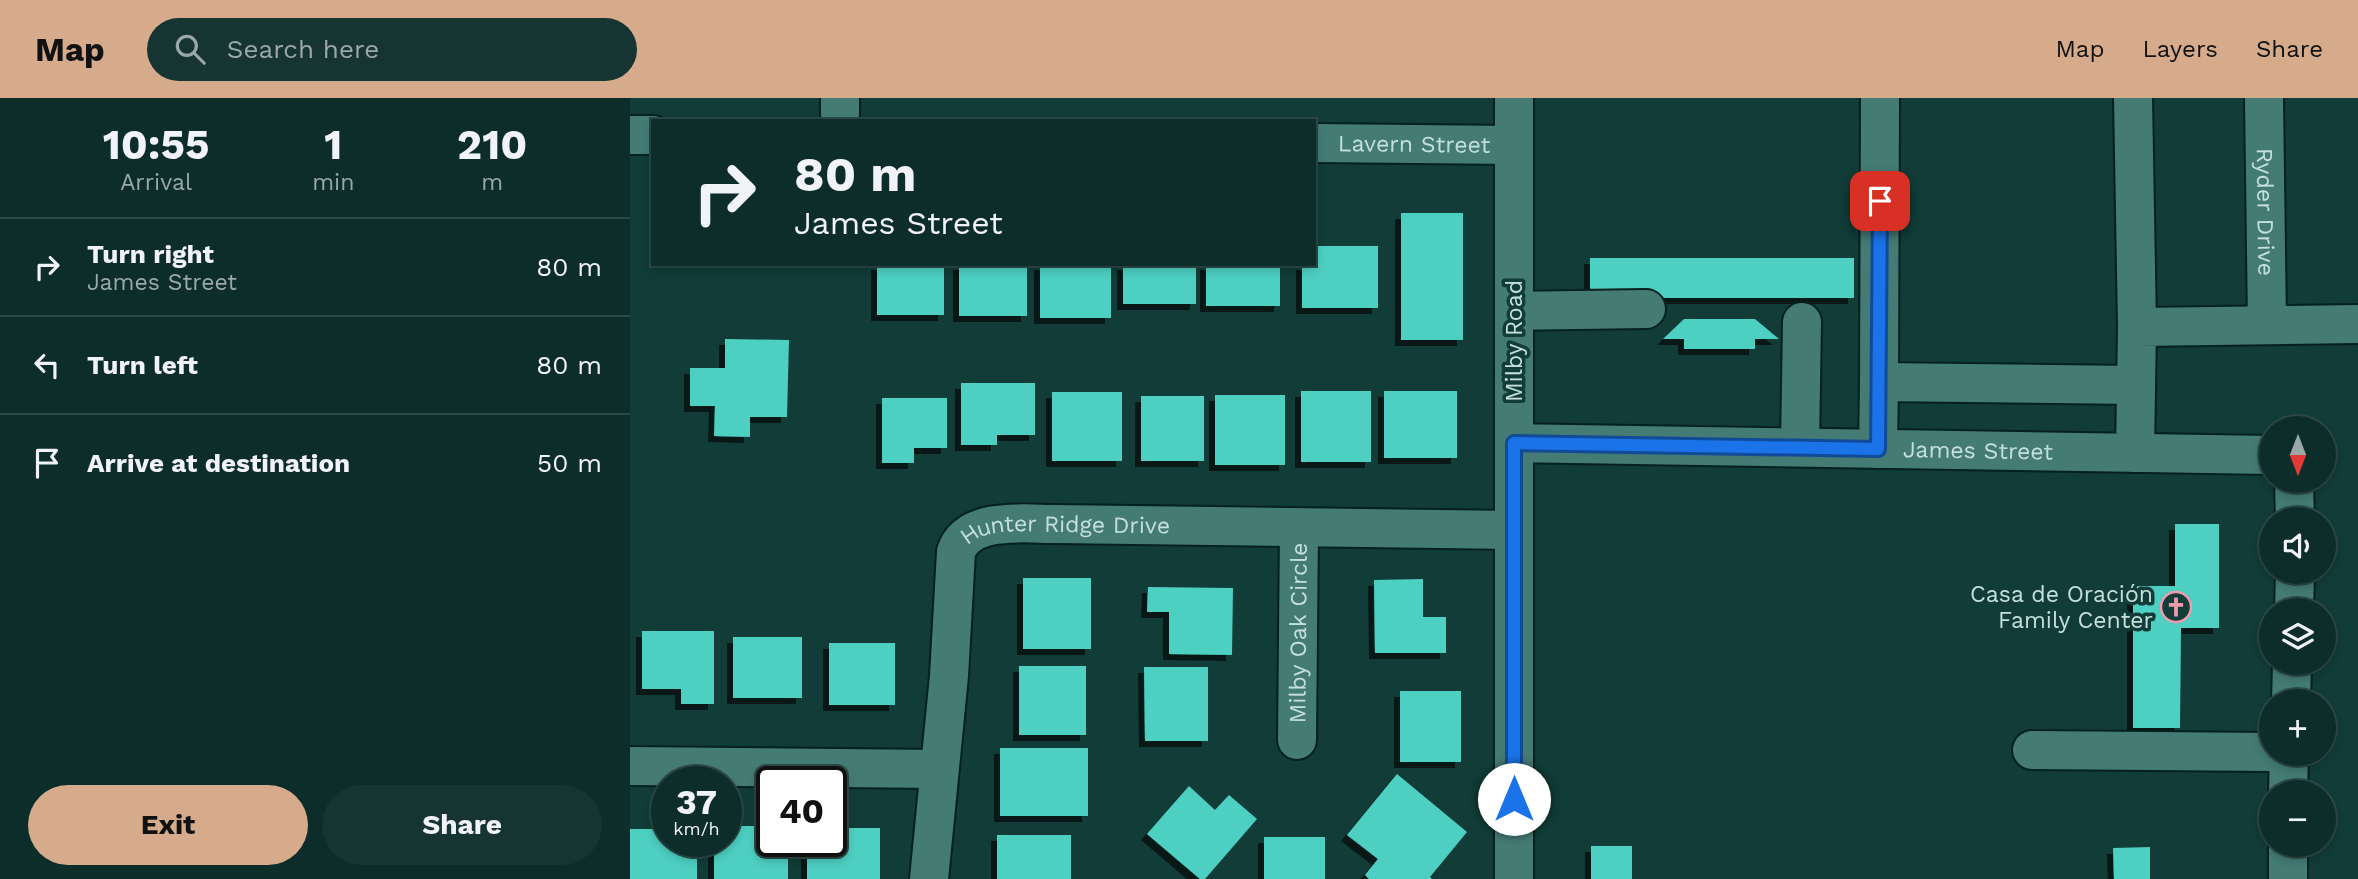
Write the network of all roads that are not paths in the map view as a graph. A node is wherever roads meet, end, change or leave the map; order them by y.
1 (840, 98) edge
2 (1514, 98) edge
3 (1880, 98) edge
4 (2133, 98) edge
5 (2264, 98) edge
6 (840, 119) edge
7 (630, 135) edge
8 (651, 135) edge
9 (1316, 144) edge
10 (1514, 145) junction
11 (1646, 309) dead end
12 (1514, 311) junction
13 (1802, 322) dead end
14 (2358, 324) edge
15 (2267, 325) junction
16 (2137, 327) junction
17 (1880, 382) junction
18 (2136, 386) junction
19 (1514, 443) junction
20 (1801, 447) junction
21 (1878, 449) junction
22 (2135, 453) junction
23 (2259, 455) edge
24 (1299, 528) junction
25 (1514, 530) junction
26 (1297, 740) dead end
27 (2032, 750) dead end
28 (2259, 751) edge
29 (630, 765) edge
30 (939, 769) junction
31 (2288, 857) edge
32 (929, 879) edge
33 (1514, 879) edge
34 (2288, 879) edge

1 - 6 street
2 - 10 street, Milby Road
3 - 17 street
4 - 16 street
5 - 15 street, Ryder Drive
7 - 8 street
9 - 10 street, Lavern Street
10 - 12 street, Milby Road
11 - 12 street
12 - 19 street, Milby Road
13 - 20 street
14 - 15 street
15 - 16 street
16 - 18 street
17 - 18 street
17 - 21 street
18 - 22 street
19 - 20 street, James Street
19 - 25 street, Milby Road
20 - 21 street, James Street
21 - 22 street, James Street
22 - 23 street, James Street
24 - 25 street, Hunter Ridge Drive
24 - 26 street, Milby Oak Circle
24 - 30 street, Hunter Ridge Drive
25 - 33 street, Milby Road
27 - 28 street
29 - 30 street
30 - 32 street, Hunter Ridge Drive
31 - 34 street

